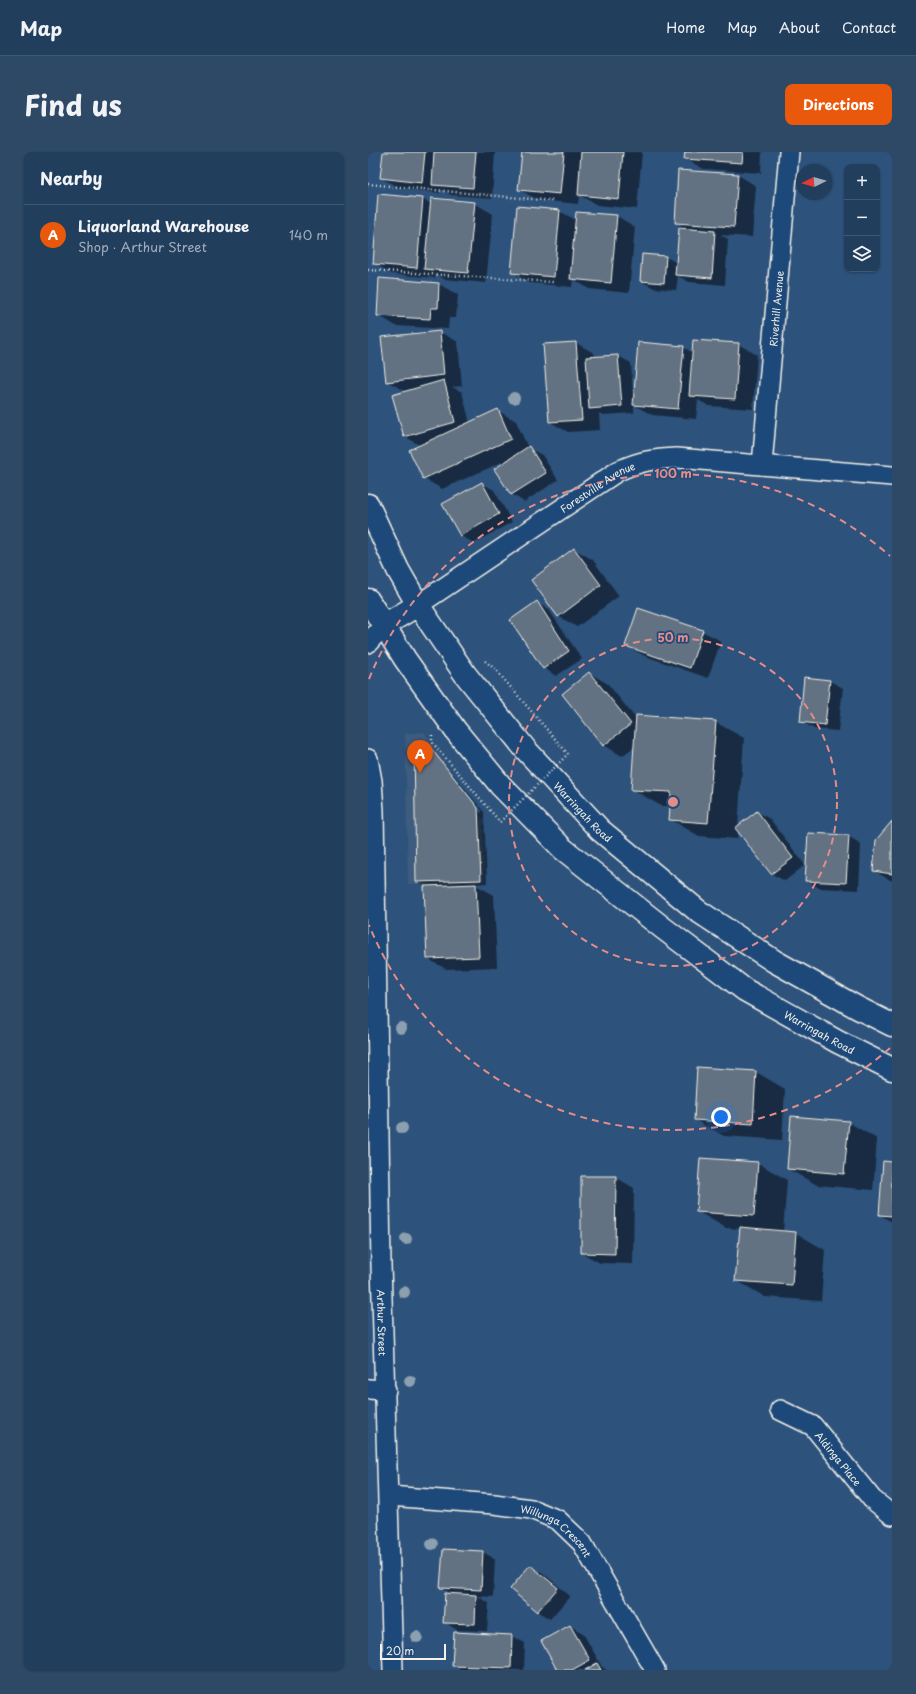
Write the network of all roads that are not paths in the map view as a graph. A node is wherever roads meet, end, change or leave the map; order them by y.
1 (789, 152) edge
2 (762, 465) junction
3 (892, 476) edge
4 (368, 505) edge
5 (368, 600) edge
6 (418, 604) junction
7 (376, 624) edge
8 (368, 643) edge
9 (368, 759) edge
10 (892, 1025) edge
11 (892, 1068) edge
12 (377, 1390) edge
13 (780, 1410) dead end
14 (389, 1496) junction
15 (892, 1515) edge
16 (393, 1670) edge
17 (655, 1670) edge

1 - 2 street, Riverhill Avenue
2 - 3 street, Forestville Avenue
2 - 6 street, Forestville Avenue
4 - 6 highway, Warringah Road
5 - 7 highway, Warringah Road
6 - 7 highway, Forestville Avenue
6 - 10 highway, Warringah Road
7 - 8 street
7 - 11 highway, Warringah Road
9 - 12 street, Arthur Street
12 - 14 street, Arthur Street
13 - 15 street, Aldinga Place
14 - 16 street, Arthur Street
14 - 17 street, Willunga Crescent

